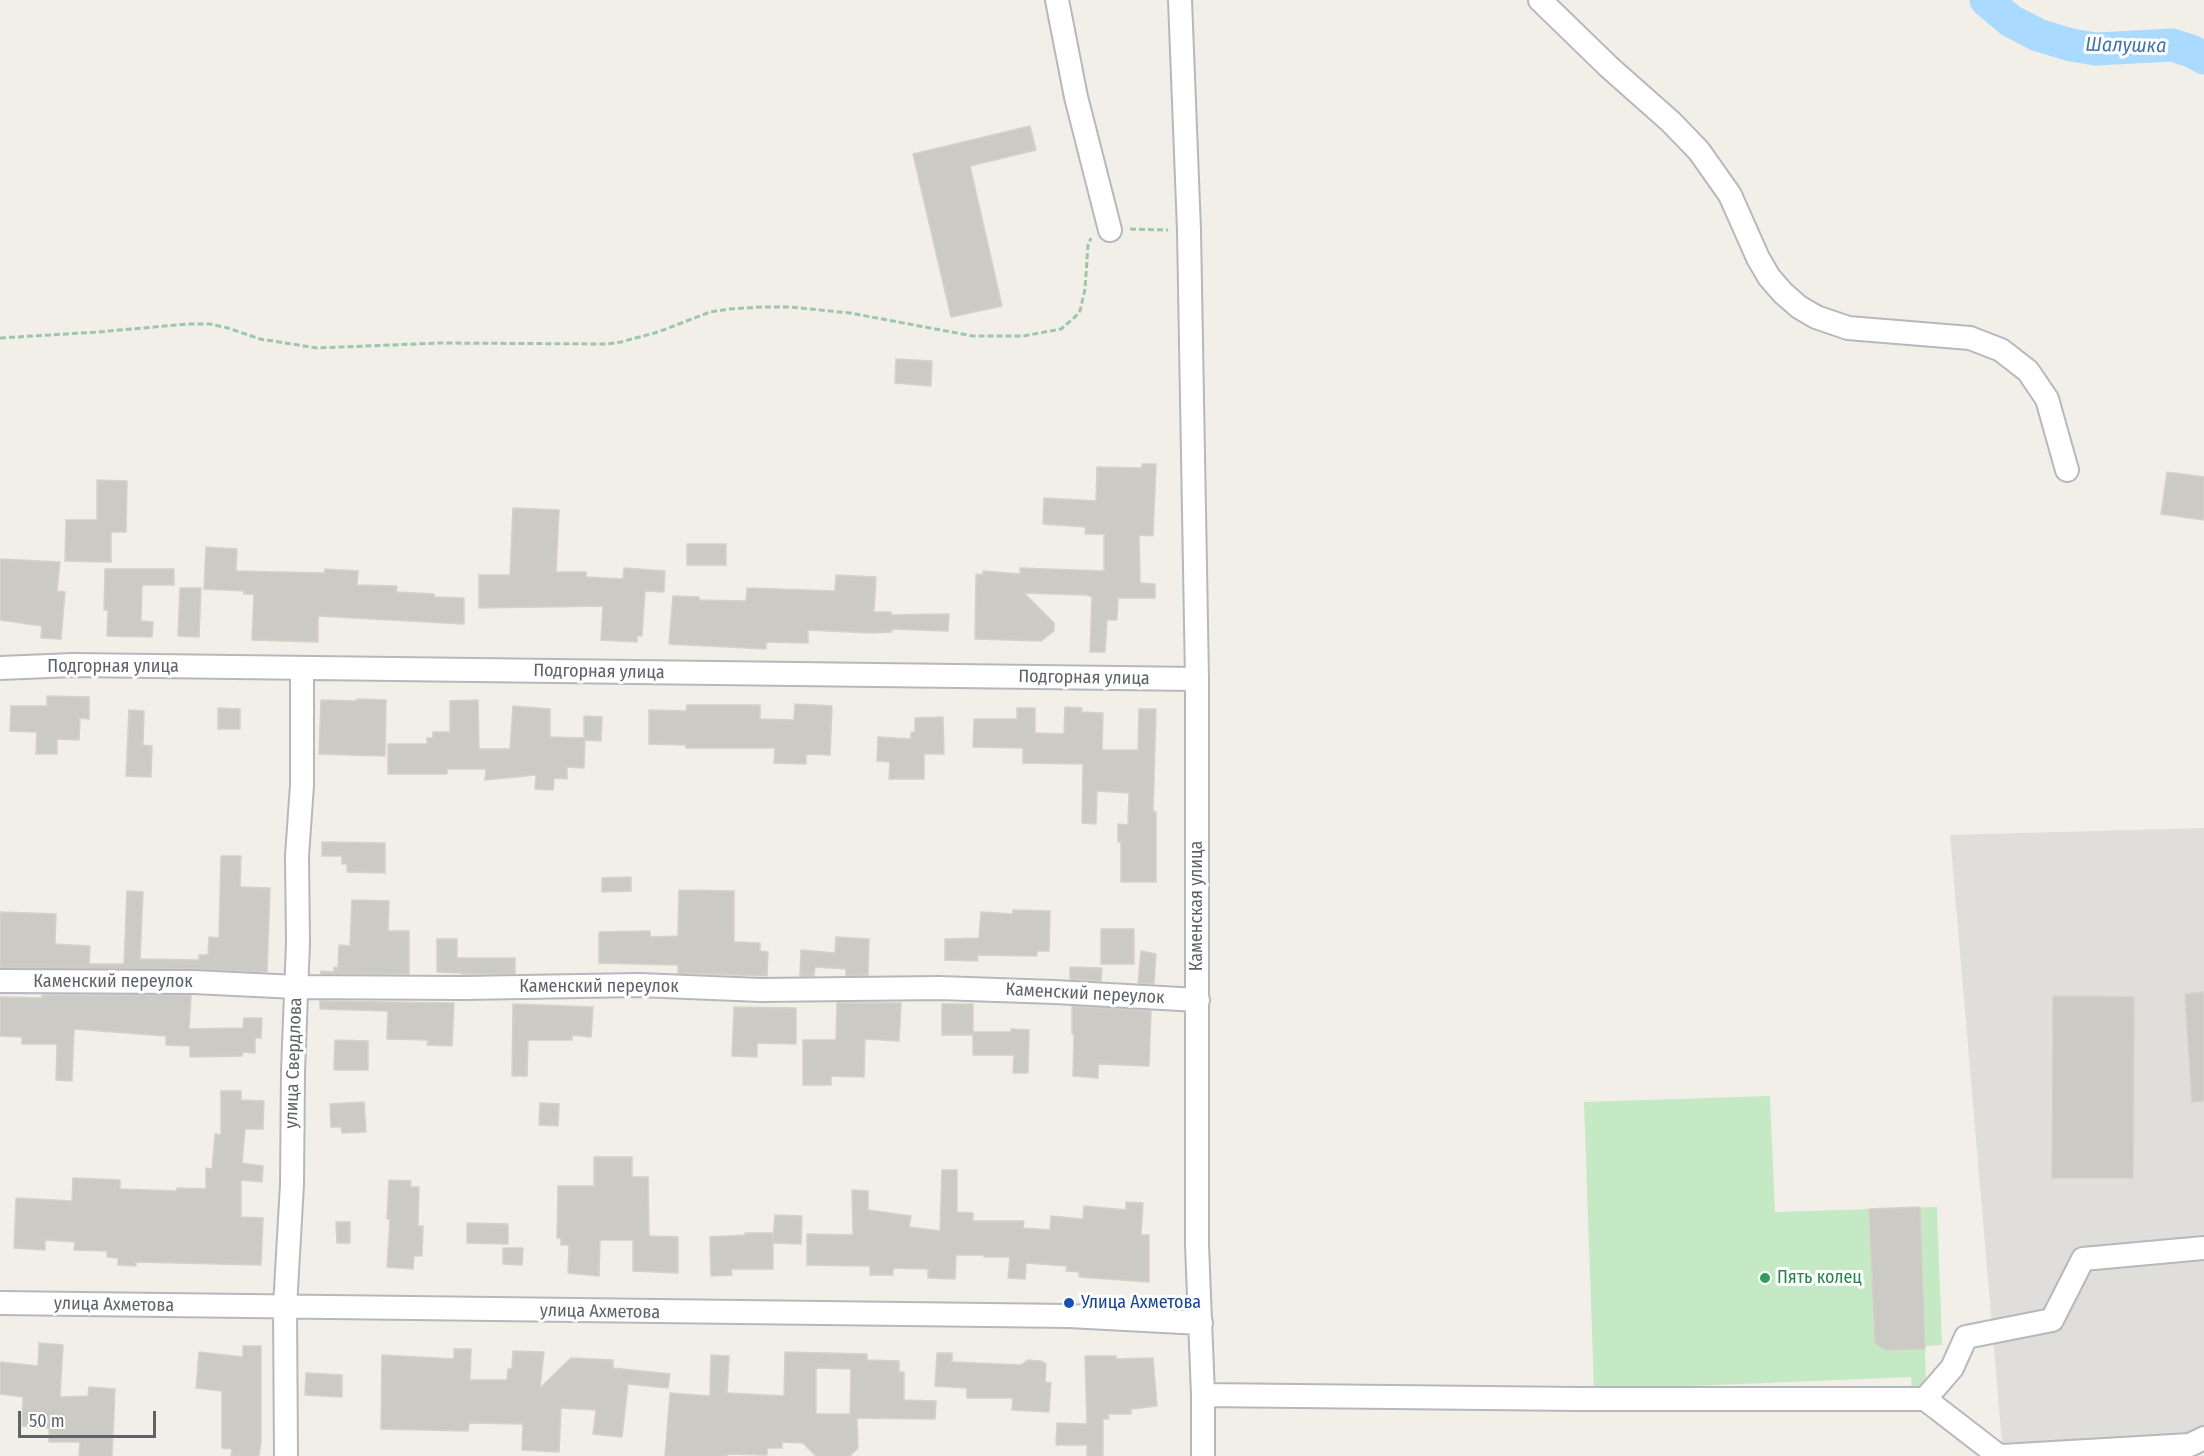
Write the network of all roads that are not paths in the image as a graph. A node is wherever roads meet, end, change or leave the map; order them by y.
1 (1056, 0) edge
2 (1180, 0) edge
3 (1540, 0) edge
4 (1110, 230) road end
5 (2067, 470) dead end
6 (0, 668) edge
7 (302, 669) junction
8 (1197, 679) junction
9 (0, 981) edge
10 (296, 987) junction
11 (1198, 1000) junction
12 (2204, 1248) edge
13 (0, 1303) edge
14 (285, 1307) junction
15 (1201, 1323) junction
16 (1203, 1395) junction
17 (1925, 1399) junction
18 (2204, 1438) edge
19 (286, 1456) edge
20 (1203, 1456) edge
21 (2001, 1456) edge

1 - 4 street
2 - 8 street, Каменская улица
3 - 5 street
6 - 7 street, Подгорная улица
7 - 8 street, Подгорная улица
7 - 10 street, улица Свердлова
8 - 11 street, Каменская улица
9 - 10 street, Каменский переулок
10 - 11 street, Каменский переулок
10 - 14 street, улица Свердлова
11 - 15 street, Каменская улица
12 - 17 street
13 - 14 street, улица Ахметова
14 - 15 street, улица Ахметова
14 - 19 street, улица Свердлова
15 - 16 street, Каменская улица
16 - 17 street
16 - 20 street, Каменская улица
17 - 21 street
18 - 21 street

